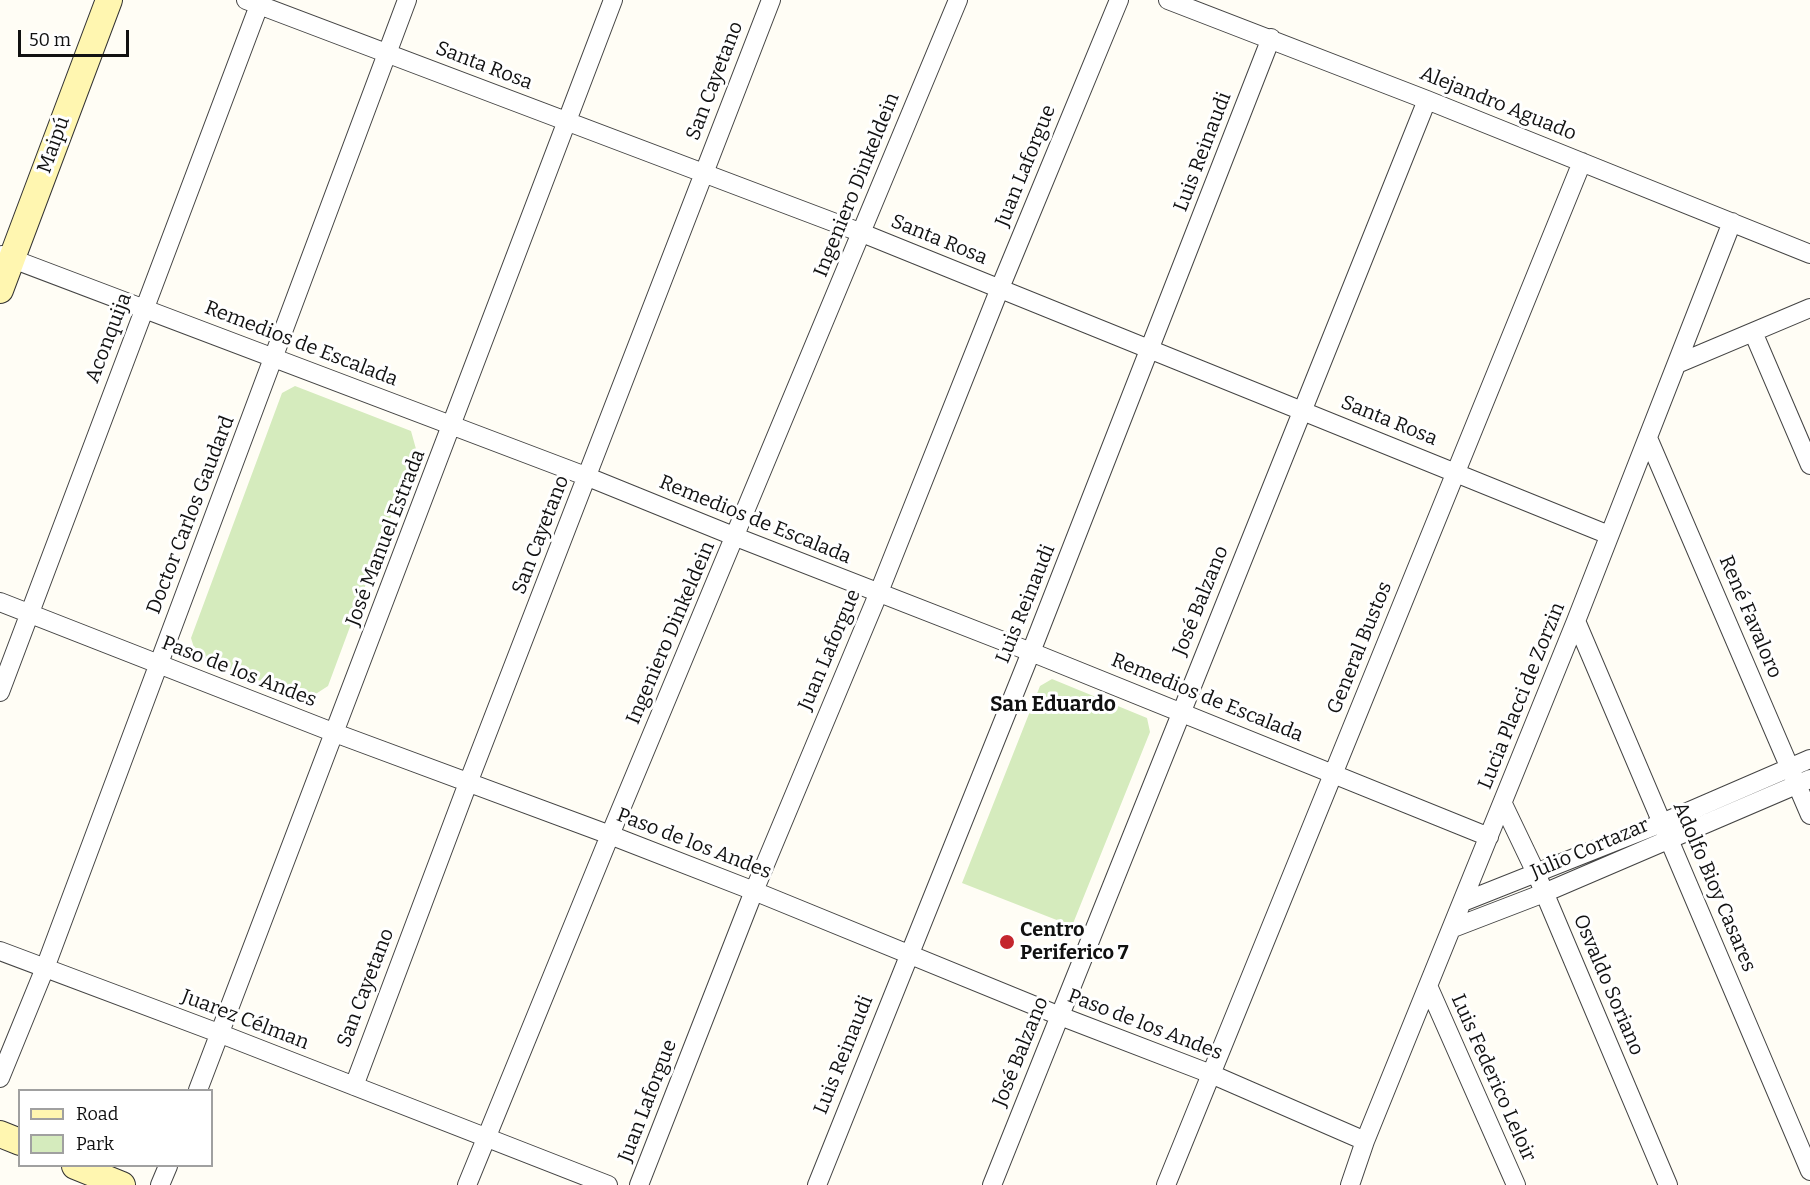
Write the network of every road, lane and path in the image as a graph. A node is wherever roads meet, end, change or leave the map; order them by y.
1 (109, 0) edge
2 (407, 0) edge
3 (613, 0) edge
4 (771, 0) edge
5 (958, 0) edge
6 (1119, 0) edge
7 (1168, 0) edge
8 (255, 2) edge
9 (1271, 38) junction
10 (386, 53) junction
11 (1427, 100) junction
12 (566, 122) junction
13 (1582, 162) junction
14 (704, 172) junction
15 (1731, 222) junction
16 (862, 233) junction
17 (1810, 254) edge
18 (6, 257) edge
19 (1000, 288) junction
20 (0, 290) edge
21 (1810, 308) edge
22 (144, 309) junction
23 (1754, 332) junction
24 (1150, 349) junction
25 (274, 358) junction
26 (1677, 364) junction
27 (1301, 410) junction
28 (453, 425) junction
29 (1648, 438) junction
30 (1810, 465) edge
31 (1456, 472) junction
32 (588, 477) junction
33 (1609, 534) junction
34 (736, 537) junction
35 (879, 592) junction
36 (0, 602) edge
37 (30, 613) junction
38 (1576, 621) junction
39 (1031, 652) junction
40 (158, 665) junction
41 (0, 692) edge
42 (1181, 713) junction
43 (335, 734) junction
44 (1810, 759) edge
45 (1790, 767) junction
46 (1333, 773) junction
47 (1804, 782) edge
48 (468, 783) junction
49 (1503, 804) junction
50 (1810, 815) edge
51 (1662, 823) junction
52 (610, 835) junction
53 (1489, 837) junction
54 (1669, 840) junction
55 (1536, 873) junction
56 (754, 891) junction
57 (1544, 893) junction
58 (1463, 902) junction
59 (1453, 928) junction
60 (0, 951) edge
61 (909, 953) junction
62 (45, 968) junction
63 (1428, 988) junction
64 (1060, 1016) junction
65 (220, 1034) junction
66 (1211, 1074) junction
67 (0, 1078) edge
68 (354, 1086) junction
69 (198, 1089) edge
70 (0, 1134) edge
71 (487, 1138) junction
72 (1365, 1141) junction
73 (18, 1142) edge
74 (1358, 1164) junction
75 (77, 1167) edge
76 (168, 1167) edge
77 (1810, 1171) edge
78 (122, 1185) edge
79 (160, 1185) edge
80 (467, 1185) edge
81 (608, 1185) edge
82 (639, 1185) edge
83 (817, 1185) edge
84 (992, 1185) edge
85 (1166, 1185) edge
86 (1350, 1185) edge
87 (1367, 1185) edge
88 (1515, 1185) edge
89 (1668, 1185) edge

1 - 18 main road, Maipú
2 - 10 street, Doctor Carlos Gaudard
3 - 12 street, José Manuel Estrada
4 - 14 street, San Cayetano
5 - 16 street, Ingeniero Dinkeldein
6 - 19 street, Juan Laforgue
7 - 9 street, Alejandro Aguado
8 - 10 street, Santa Rosa
8 - 22 street, Aconquija
9 - 11 street, Alejandro Aguado
9 - 24 street, Luis Reinaudi
10 - 12 street, Santa Rosa
10 - 25 street, Doctor Carlos Gaudard
11 - 13 street, Alejandro Aguado
11 - 27 street, José Balzano
12 - 14 street, Santa Rosa
12 - 28 street, José Manuel Estrada
13 - 15 street, Alejandro Aguado
13 - 31 street, General Bustos
14 - 16 street, Santa Rosa
14 - 32 street, San Cayetano
15 - 17 street, Alejandro Aguado
15 - 26 street, Lucia Placci de Zorzin
16 - 19 street, Santa Rosa
16 - 34 street, Ingeniero Dinkeldein
18 - 20 main road, Maipú
18 - 22 street, Remedios de Escalada
19 - 24 street, Santa Rosa
19 - 35 street, Juan Laforgue
21 - 23 street
22 - 25 street, Remedios de Escalada
22 - 37 street, Aconquija
23 - 26 street
23 - 30 street
24 - 27 street, Santa Rosa
24 - 39 street, Luis Reinaudi
25 - 28 street, Remedios de Escalada
25 - 40 street, Doctor Carlos Gaudard
26 - 29 street, Lucia Placci de Zorzin
27 - 31 street, Santa Rosa
27 - 42 street, José Balzano
28 - 32 street, Remedios de Escalada
28 - 43 street, José Manuel Estrada
29 - 33 street, Lucia Placci de Zorzin
29 - 45 street, René Favaloro
31 - 33 street, Santa Rosa
31 - 46 street, General Bustos
32 - 34 street, Remedios de Escalada
32 - 48 street, San Cayetano
33 - 38 street, Lucia Placci de Zorzin
34 - 35 street, Remedios de Escalada
34 - 52 street, Ingeniero Dinkeldein
35 - 39 street, Remedios de Escalada
35 - 56 street, Juan Laforgue
36 - 37 street, Paso de los Andes
37 - 40 street, Paso de los Andes
37 - 41 street, Aconquija
38 - 49 street, Lucia Placci de Zorzin
38 - 51 street, Adolfo Bioy Casares
39 - 42 street, Remedios de Escalada
39 - 61 street, Luis Reinaudi
40 - 43 street, Paso de los Andes
40 - 62 street, Doctor Carlos Gaudard
42 - 46 street, Remedios de Escalada
42 - 64 street, José Balzano
43 - 48 street, Paso de los Andes
43 - 65 street, José Manuel Estrada
44 - 45 street, Julio Cortazar
45 - 47 street, René Favaloro
45 - 51 street, Julio Cortazar
46 - 53 street, Remedios de Escalada
46 - 66 street, General Bustos
47 - 50 street, René Favaloro
47 - 54 street, Julio Cortazar
48 - 52 street, Paso de los Andes
48 - 68 street, San Cayetano
49 - 53 street, Lucia Placci de Zorzin
49 - 55 street, Osvaldo Soriano
51 - 54 street, Adolfo Bioy Casares
51 - 55 street, Julio Cortazar
52 - 56 street, Paso de los Andes
52 - 71 street, Ingeniero Dinkeldein
53 - 58 street, Lucia Placci de Zorzin
54 - 57 street, Julio Cortazar
54 - 77 street, Adolfo Bioy Casares
55 - 57 street, Osvaldo Soriano
55 - 58 street, Julio Cortazar
56 - 61 street, Paso de los Andes
56 - 82 street, Juan Laforgue
57 - 59 street, Julio Cortazar
57 - 89 street, Osvaldo Soriano
58 - 59 street, Lucia Placci de Zorzin
59 - 63 street, Lucia Placci de Zorzin
60 - 62 street, Juarez Célman
61 - 64 street, Paso de los Andes
61 - 83 street, Luis Reinaudi
62 - 65 street, Juarez Célman
62 - 67 street, Doctor Carlos Gaudard
63 - 72 street, Lucia Placci de Zorzin
63 - 88 street, Luis Federico Leloir
64 - 66 street, Paso de los Andes
64 - 84 street, José Balzano
65 - 68 street, Juarez Célman
65 - 69 street, José Manuel Estrada
66 - 72 street, Paso de los Andes
66 - 85 street, General Bustos
68 - 71 street, Juarez Célman
70 - 73 main road
71 - 80 street, Ingeniero Dinkeldein
71 - 81 street, Juarez Célman
72 - 74 street, Lucia Placci de Zorzin
74 - 86 street, Lucia Placci de Zorzin
74 - 87 street
75 - 78 main road
76 - 79 street

